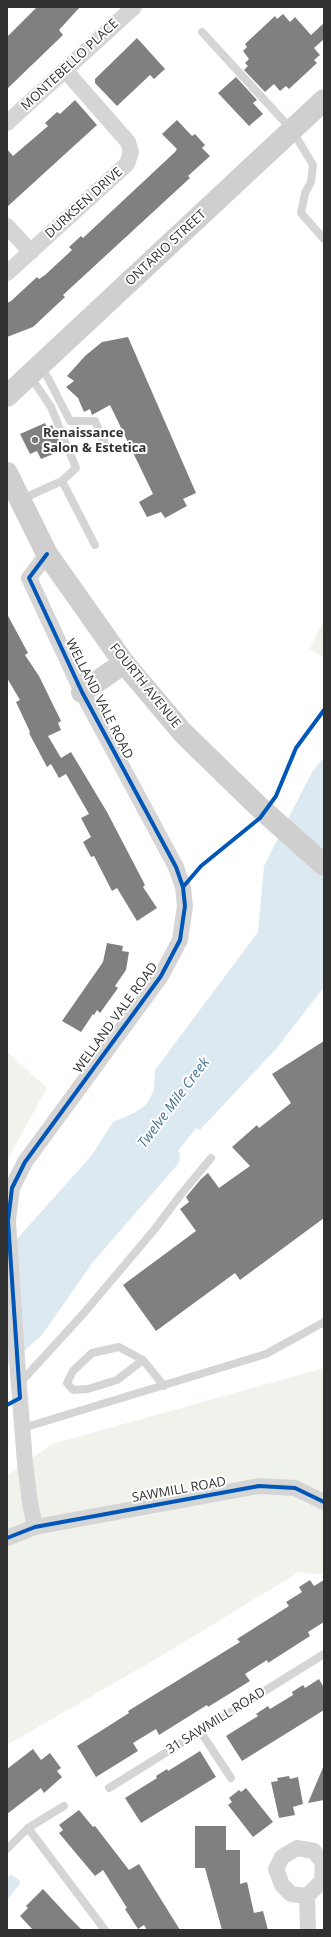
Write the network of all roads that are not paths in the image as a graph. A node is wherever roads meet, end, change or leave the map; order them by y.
1 (134, 7) edge
2 (202, 32) dead end
3 (65, 70) junction
4 (324, 100) edge
5 (7, 123) edge
6 (292, 130) junction
7 (7, 226) edge
8 (324, 238) edge
9 (30, 252) junction
10 (7, 273) edge
11 (34, 370) junction
12 (7, 396) edge
13 (107, 449) dead end
14 (7, 473) edge
15 (62, 480) junction
16 (20, 500) junction
17 (95, 545) dead end
18 (47, 554) junction
19 (124, 664) junction
20 (82, 692) junction
21 (324, 865) edge
22 (211, 1158) dead end
23 (8, 1221) edge
24 (324, 1322) edge
25 (143, 1360) junction
26 (18, 1380) junction
27 (164, 1386) junction
28 (23, 1428) junction
29 (324, 1502) edge
30 (35, 1527) junction
31 (7, 1538) edge
32 (324, 1654) edge
33 (200, 1731) junction
34 (231, 1778) dead end
35 (109, 1788) dead end
36 (64, 1806) dead end
37 (28, 1828) junction
38 (7, 1849) edge
39 (306, 1896) dead end
40 (105, 1930) edge
41 (308, 1930) edge

1 - 3 street, MONTEBELLO PLACE
2 - 6 lane
3 - 5 street, MONTEBELLO PLACE
3 - 9 street, DURKSEN DRIVE
4 - 6 main road, ONTARIO STREET
6 - 8 lane
6 - 11 main road, ONTARIO STREET
7 - 9 street
9 - 10 street, DURKSEN DRIVE
11 - 12 main road, ONTARIO STREET
11 - 13 lane
11 - 15 lane
14 - 16 main road, FOURTH AVENUE
15 - 16 lane
15 - 17 lane
16 - 18 main road, FOURTH AVENUE
18 - 19 main road, FOURTH AVENUE
18 - 20 street, WELLAND VALE ROAD
19 - 20 main road
19 - 21 main road, FOURTH AVENUE
20 - 23 street, WELLAND VALE ROAD
22 - 26 lane
23 - 26 street, WELLAND VALE ROAD
24 - 27 lane
25 - 25 lane
25 - 27 lane
26 - 28 street, WELLAND VALE ROAD
27 - 28 lane
28 - 30 street, WELLAND VALE ROAD
29 - 30 street, SAWMILL ROAD
30 - 31 street
32 - 33 lane, 31 SAWMILL ROAD
33 - 34 lane
33 - 35 lane, 31 SAWMILL ROAD
36 - 37 lane
37 - 38 lane
37 - 40 lane
39 - 41 street

